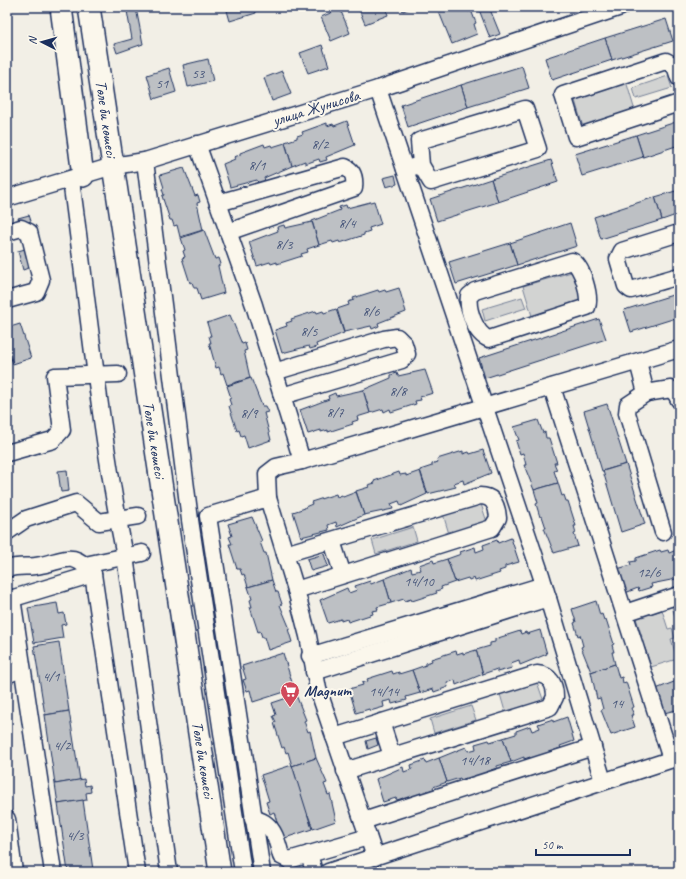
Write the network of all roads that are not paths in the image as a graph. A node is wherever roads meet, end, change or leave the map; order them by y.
1 (61, 7) edge
2 (89, 7) edge
3 (621, 7) edge
4 (679, 78) edge
5 (378, 89) junction
6 (679, 103) edge
7 (197, 144) junction
8 (145, 161) junction
9 (421, 165) junction
10 (112, 166) junction
11 (406, 169) junction
12 (77, 178) junction
13 (7, 198) edge
14 (218, 203) junction
15 (7, 232) edge
16 (228, 232) junction
17 (679, 233) edge
18 (679, 276) edge
19 (7, 300) edge
20 (475, 323) junction
21 (459, 329) junction
22 (679, 349) edge
23 (638, 362) junction
24 (274, 372) junction
25 (97, 374) junction
26 (118, 374) dead end
27 (552, 386) junction
28 (646, 393) junction
29 (282, 396) junction
30 (679, 400) edge
31 (486, 408) junction
32 (7, 453) edge
33 (302, 461) junction
34 (268, 498) junction
35 (138, 516) dead end
36 (208, 516) junction
37 (118, 519) junction
38 (190, 520) junction
39 (7, 532) edge
40 (663, 532) dead end
41 (332, 541) junction
42 (142, 553) dead end
43 (285, 554) junction
44 (125, 556) junction
45 (7, 569) edge
46 (89, 570) junction
47 (342, 575) junction
48 (296, 590) junction
49 (546, 591) junction
50 (679, 595) edge
51 (9, 599) edge
52 (624, 613) junction
53 (310, 656) junction
54 (22, 668) junction
55 (314, 672) junction
56 (7, 674) edge
57 (381, 722) junction
58 (334, 737) junction
59 (593, 747) junction
60 (392, 756) junction
61 (675, 758) edge
62 (345, 771) junction
63 (603, 780) junction
64 (7, 819) edge
65 (253, 819) junction
66 (363, 821) junction
67 (368, 837) junction
68 (309, 854) junction
69 (375, 857) junction
70 (14, 872) edge
71 (53, 872) edge
72 (137, 872) edge
73 (168, 872) edge
74 (220, 872) edge
75 (243, 872) edge
76 (262, 872) edge
77 (314, 872) edge
78 (328, 872) edge

1 - 12 main road, Төле би көшесі
2 - 10 main road, Төле би көшесі
3 - 5 street, улица Жунисова
4 - 6 street
5 - 7 street, улица Жунисова
5 - 11 street
7 - 8 street, улица Жунисова
7 - 14 street
8 - 10 street, улица Жунисова
8 - 38 street
9 - 9 street
9 - 11 street
10 - 12 street, улица Жунисова
10 - 74 main road, Төле би көшесі
11 - 21 street
12 - 13 street, улица Жунисова
12 - 25 street
14 - 16 street
14 - 16 street
15 - 19 street
16 - 24 street
17 - 18 street
20 - 20 street
20 - 21 street
21 - 31 street
22 - 23 street
23 - 27 street
23 - 28 street
24 - 29 street
24 - 29 street
25 - 26 street
25 - 32 street
25 - 37 street
27 - 31 street
27 - 52 street
28 - 30 street
28 - 40 street
29 - 33 street
31 - 33 street
31 - 49 street
33 - 34 street
34 - 36 street
34 - 43 street
35 - 37 street
36 - 38 street
36 - 65 street
37 - 39 street
37 - 44 street
38 - 75 street
41 - 43 street
41 - 47 street
41 - 47 street
42 - 44 street
43 - 48 street
44 - 46 street
44 - 73 street
45 - 46 street
46 - 51 street
46 - 72 street
47 - 48 street
48 - 53 street
49 - 53 street
49 - 55 street
49 - 59 street
50 - 52 street
51 - 54 street
52 - 61 street
53 - 55 street
54 - 56 street
54 - 71 street
55 - 58 street
57 - 58 street
57 - 60 street
57 - 60 street
58 - 62 street
59 - 63 street
59 - 66 street
60 - 62 street
61 - 63 street
62 - 66 street
63 - 69 street
64 - 70 street
65 - 68 street
65 - 76 street
66 - 67 street
67 - 68 street
67 - 69 street
68 - 77 street
69 - 78 street

